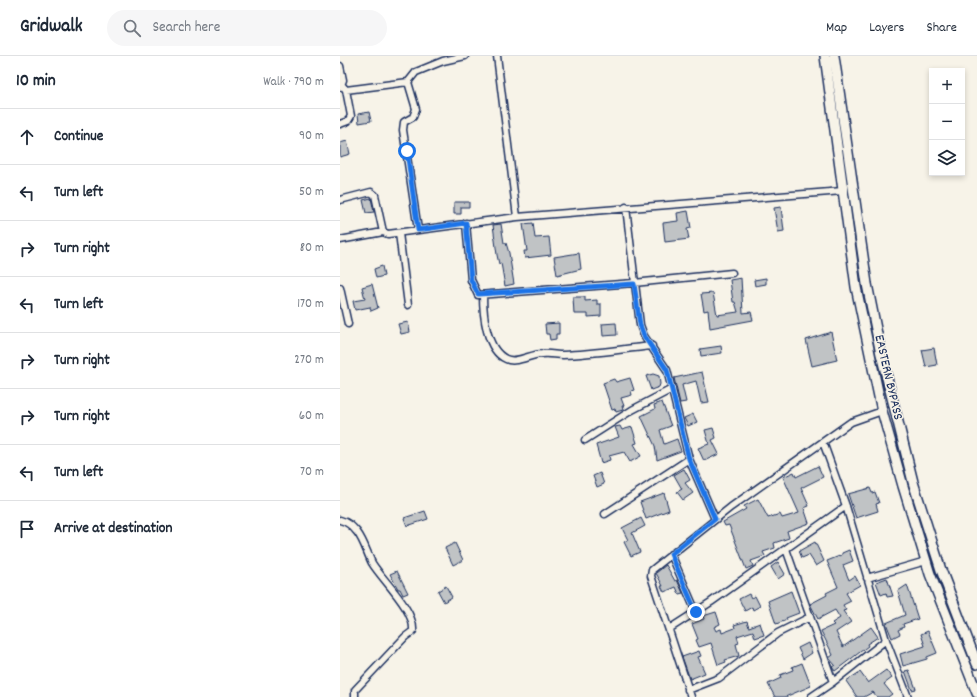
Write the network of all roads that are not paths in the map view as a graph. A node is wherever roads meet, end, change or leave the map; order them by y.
1 (465, 56) edge
2 (497, 56) edge
3 (825, 56) edge
4 (834, 56) edge
5 (340, 66) edge
6 (408, 82) junction
7 (343, 87) edge
8 (340, 124) edge
9 (843, 191) junction
10 (340, 200) edge
11 (626, 207) junction
12 (517, 217) junction
13 (466, 223) junction
14 (418, 230) junction
15 (383, 232) junction
16 (399, 233) junction
17 (340, 240) edge
18 (732, 273) dead end
19 (634, 284) junction
20 (340, 288) edge
21 (483, 295) junction
22 (408, 305) dead end
23 (348, 324) dead end
24 (652, 346) junction
25 (672, 389) junction
26 (882, 411) junction
27 (585, 440) dead end
28 (823, 442) junction
29 (689, 459) junction
30 (846, 506) junction
31 (605, 514) dead end
32 (715, 519) junction
33 (340, 520) edge
34 (786, 549) junction
35 (671, 554) junction
36 (926, 562) junction
37 (867, 578) junction
38 (696, 612) junction
39 (810, 617) junction
40 (669, 629) junction
41 (886, 640) junction
42 (977, 664) edge
43 (833, 682) junction
44 (688, 690) junction
45 (977, 693) edge
46 (355, 694) edge
47 (352, 697) edge
48 (691, 697) edge
49 (811, 697) edge
50 (908, 697) edge

1 - 6 street
2 - 12 street
3 - 9 main road, EASTERN BYPASS
4 - 42 main road, EASTERN BYPASS
5 - 7 street
6 - 7 street
6 - 14 street
7 - 8 street
9 - 11 street
9 - 26 main road, EASTERN BYPASS
10 - 15 street
11 - 12 street
11 - 19 street
12 - 13 street
13 - 14 street
13 - 21 street
14 - 16 street
15 - 16 street
15 - 17 street
16 - 22 street
18 - 19 street
19 - 21 street
19 - 24 street
20 - 23 street
21 - 24 street
24 - 25 street
25 - 27 street
25 - 29 street
26 - 28 street
26 - 36 main road, EASTERN BYPASS
28 - 30 street
28 - 32 street
29 - 31 street
29 - 32 street
30 - 34 street
30 - 37 street
32 - 35 street
33 - 46 street
34 - 38 street
34 - 39 street
35 - 38 street
35 - 40 street
36 - 37 street
36 - 45 main road, EASTERN BYPASS
37 - 41 street
38 - 40 street
39 - 43 street
39 - 44 street
40 - 44 street
41 - 43 street
41 - 50 street
43 - 49 street
44 - 48 street
46 - 47 street

